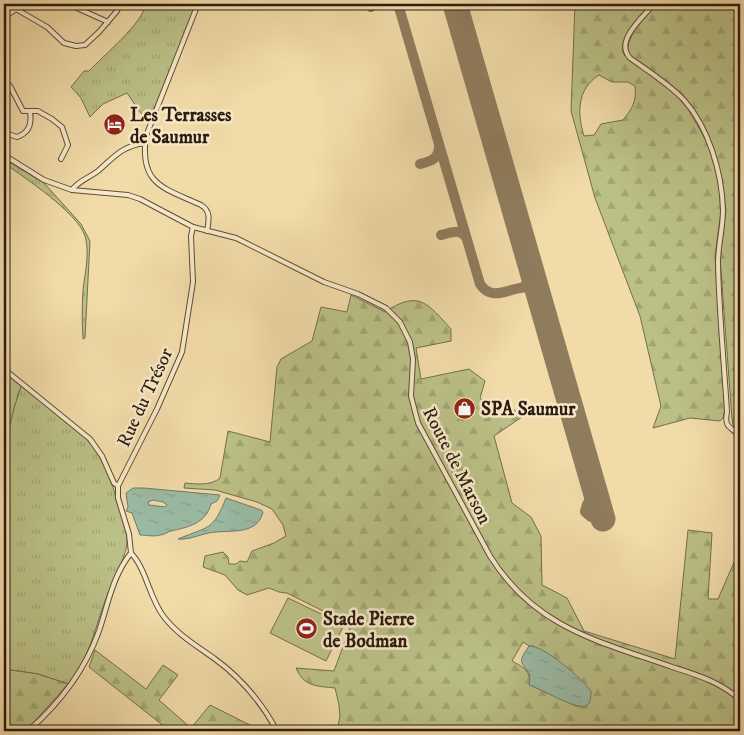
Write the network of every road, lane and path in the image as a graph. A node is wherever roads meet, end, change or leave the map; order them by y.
1 (24, 4) edge
2 (75, 4) edge
3 (120, 4) edge
4 (198, 4) edge
5 (654, 4) edge
6 (16, 9) junction
7 (4, 17) edge
8 (108, 22) junction
9 (4, 80) edge
10 (30, 112) junction
11 (4, 130) edge
12 (145, 143) junction
13 (4, 156) edge
14 (61, 159) dead end
15 (72, 190) junction
16 (193, 227) junction
17 (207, 231) junction
18 (4, 369) edge
19 (740, 436) edge
20 (118, 486) junction
21 (131, 552) junction
22 (739, 697) edge
23 (28, 731) edge
24 (277, 731) edge

1 - 6 street
2 - 8 street
3 - 8 street
4 - 12 street
5 - 19 street
6 - 7 street
6 - 8 street
9 - 10 street
10 - 11 street
10 - 14 street
12 - 15 street
12 - 17 street
13 - 15 street, Route de Marson
15 - 16 street, Route de Marson
16 - 17 street, Route de Marson
16 - 20 street, Rue du Trésor
17 - 22 street, Route de Marson
18 - 20 street
20 - 21 street
21 - 23 street
21 - 24 street

